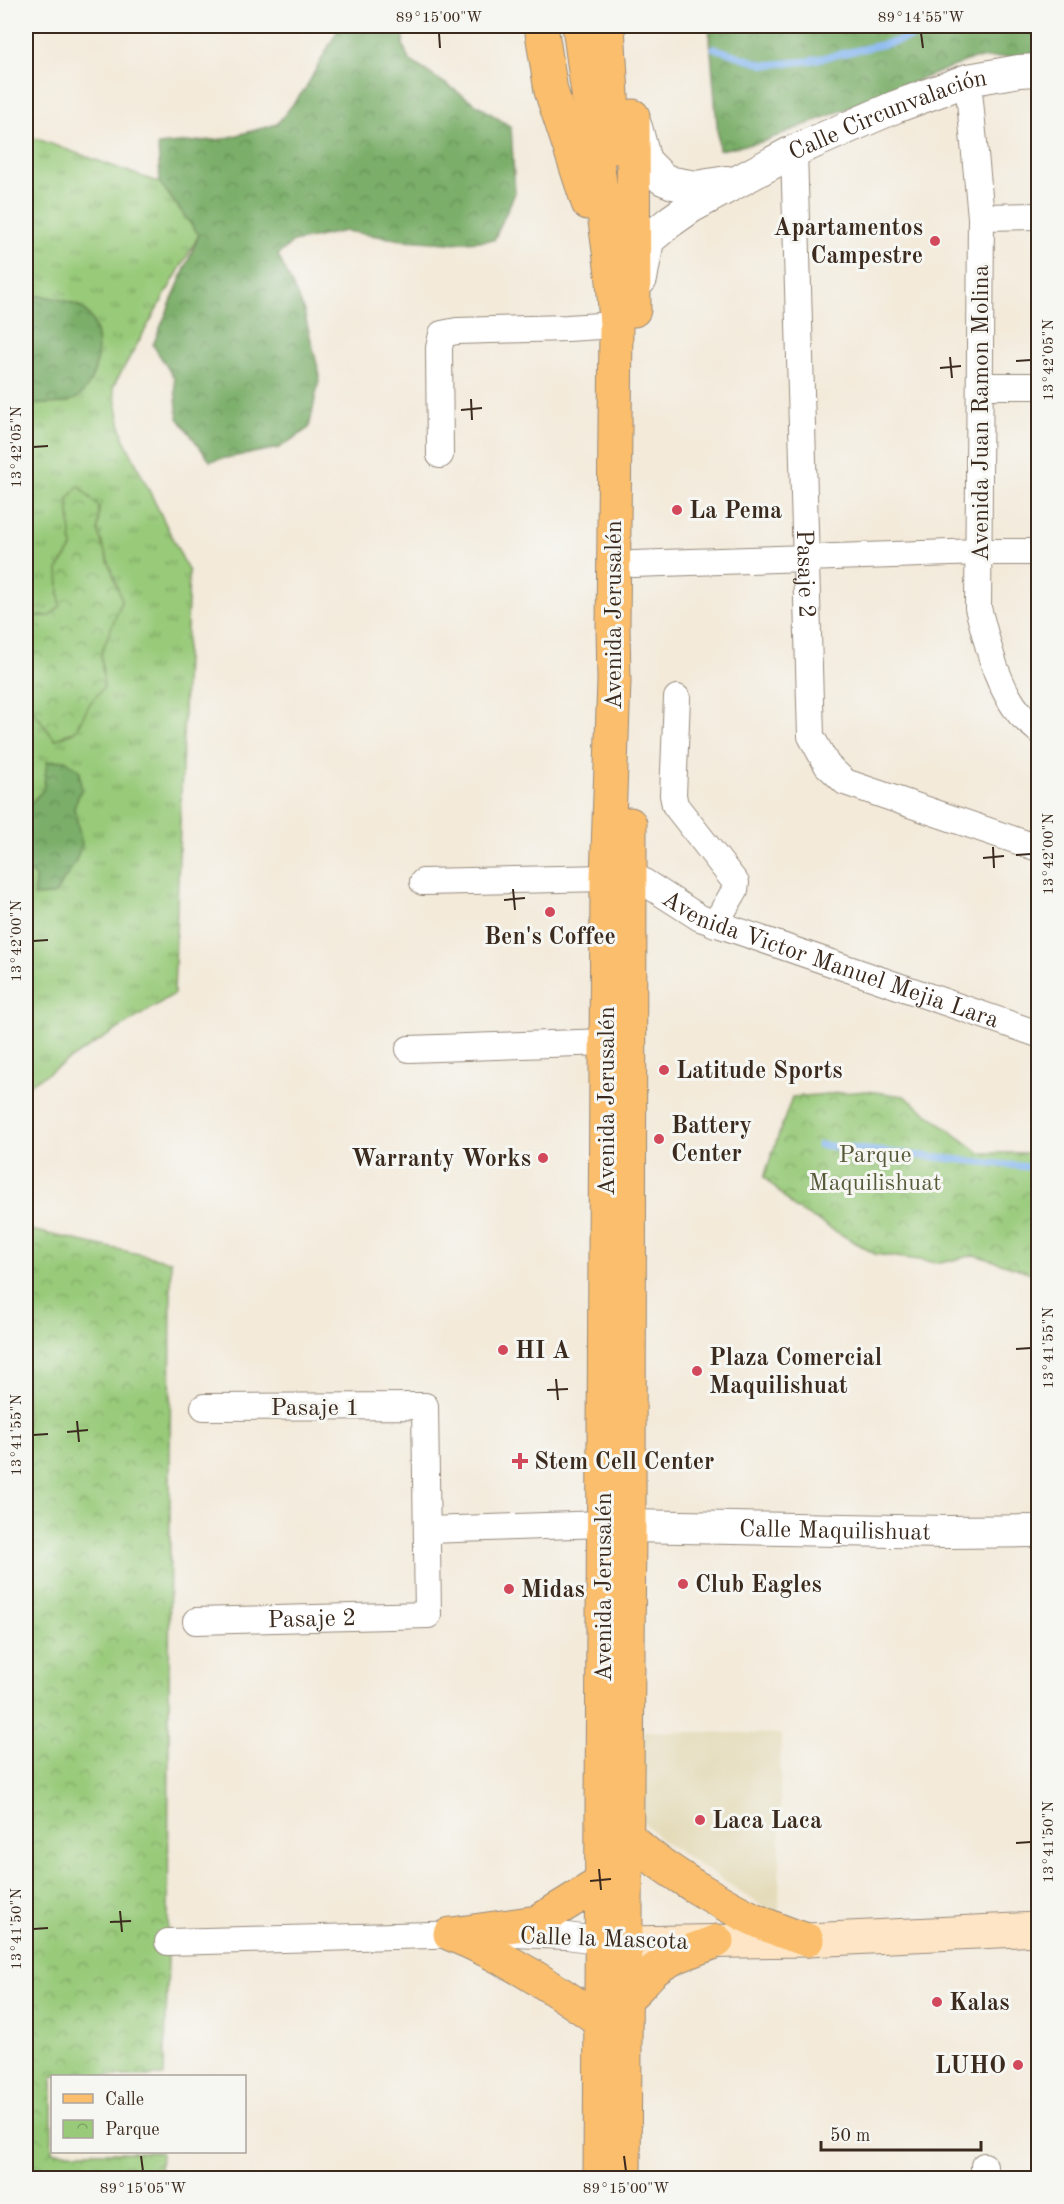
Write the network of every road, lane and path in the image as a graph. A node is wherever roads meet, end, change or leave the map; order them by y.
1 (541, 26) edge
2 (579, 26) edge
3 (608, 26) edge
4 (629, 26) edge
5 (1038, 70) edge
6 (968, 80) junction
7 (633, 115) junction
8 (794, 151) junction
9 (743, 179) junction
10 (1038, 216) edge
11 (981, 217) junction
12 (613, 281) junction
13 (625, 320) junction
14 (980, 386) junction
15 (1038, 386) edge
16 (440, 456) dead end
17 (980, 552) junction
18 (1038, 552) edge
19 (807, 559) junction
20 (634, 564) junction
21 (677, 698) dead end
22 (1038, 730) edge
23 (1038, 848) edge
24 (619, 876) junction
25 (423, 882) dead end
26 (715, 924) junction
27 (1038, 1034) edge
28 (606, 1042) junction
29 (409, 1049) dead end
30 (204, 1407) dead end
31 (616, 1525) junction
32 (428, 1530) junction
33 (1038, 1531) edge
34 (196, 1621) dead end
35 (628, 1836) junction
36 (602, 1882) junction
37 (1038, 1929) edge
38 (450, 1934) junction
39 (807, 1940) junction
40 (717, 1941) junction
41 (168, 1942) dead end
42 (614, 1942) junction
43 (627, 1997) junction
44 (602, 2022) junction
45 (600, 2178) edge
46 (624, 2178) edge

1 - 12 main road
2 - 12 main road, Avenida Jerusalén
3 - 13 main road, Avenida Jerusalén
4 - 7 main road
5 - 6 street, Calle Circunvalación
6 - 8 street, Calle Circunvalación
6 - 11 street, Avenida Juan Ramon Molina
7 - 9 street, Calle Circunvalación
7 - 13 main road
8 - 9 street, Calle Circunvalación
8 - 19 street, Pasaje 2
9 - 13 street, Calle Circunvalación
10 - 11 street
11 - 14 street, Avenida Juan Ramon Molina
12 - 13 main road, Avenida Jerusalén
13 - 16 street
13 - 20 main road, Avenida Jerusalén
13 - 24 main road, Avenida Jerusalén
14 - 15 street
14 - 17 street, Avenida Juan Ramon Molina
17 - 18 street
17 - 19 street
17 - 22 street, Avenida Juan Ramon Molina
19 - 20 street
19 - 23 street, Pasaje 2
20 - 24 main road, Avenida Jerusalén
21 - 26 street
24 - 25 street
24 - 26 street, Avenida Victor Manuel Mejia Lara
24 - 28 main road, Avenida Jerusalén
24 - 31 main road, Avenida Jerusalén
26 - 27 street, Avenida Victor Manuel Mejia Lara
28 - 29 street
28 - 31 main road, Avenida Jerusalén
30 - 32 street, Pasaje 1
31 - 32 street, Calle Maquilishuat
31 - 33 street, Calle Maquilishuat
31 - 35 main road, Avenida Jerusalén
31 - 36 main road, Avenida Jerusalén
32 - 34 street, Pasaje 2
35 - 39 main road
35 - 42 main road, Avenida Jerusalén
36 - 38 main road
36 - 42 main road, Avenida Jerusalén
37 - 39 main road, Calle la Mascota
38 - 41 street, Calle la Mascota
38 - 42 street, Calle la Mascota
38 - 44 main road
39 - 40 main road, Calle la Mascota
40 - 42 main road, Calle la Mascota
40 - 43 main road
42 - 43 main road, Avenida Jerusalén
42 - 44 main road, Avenida Jerusalén
43 - 46 main road, Avenida Jerusalén
44 - 45 main road, Avenida Jerusalén

